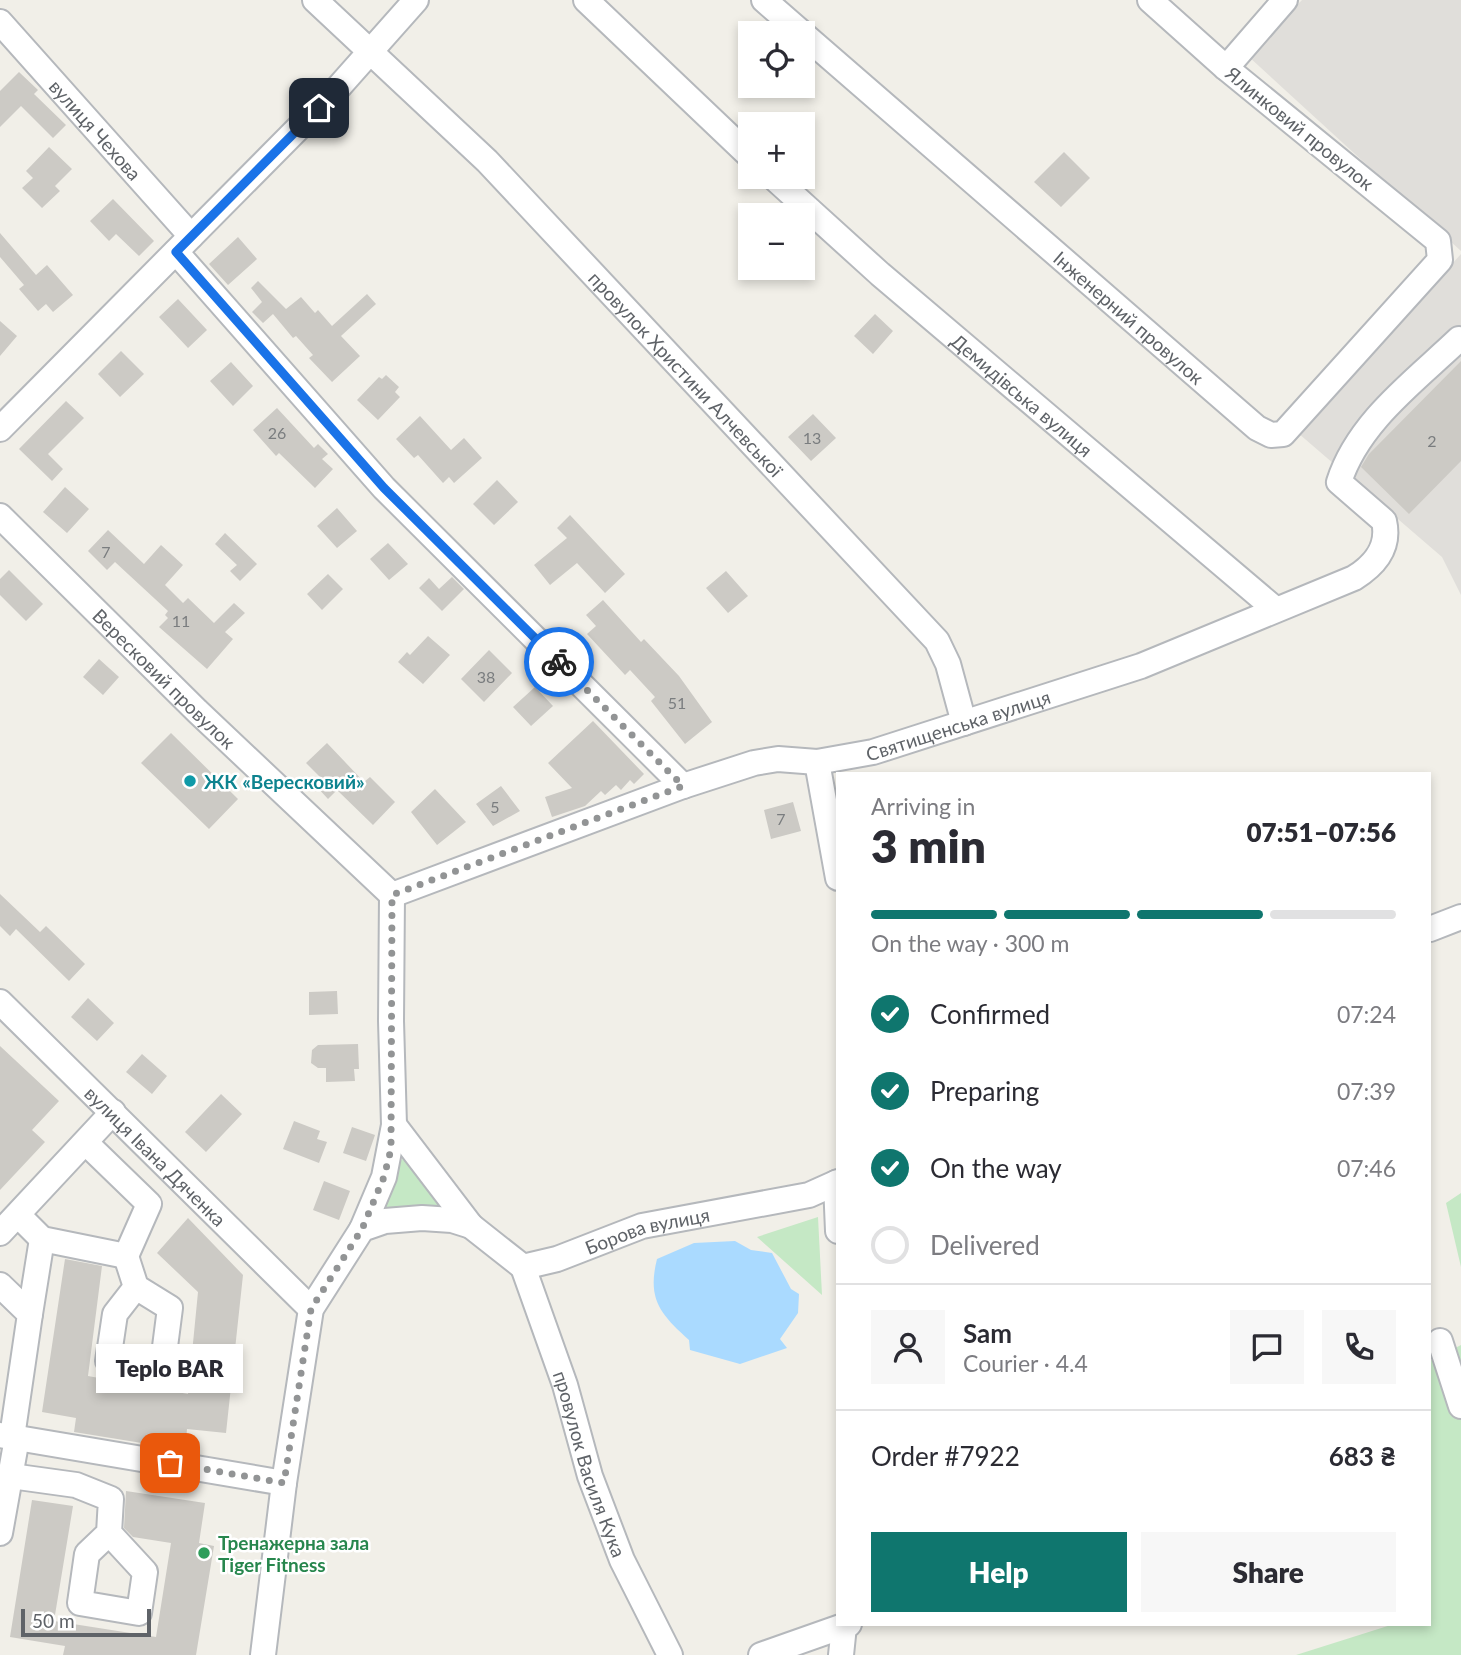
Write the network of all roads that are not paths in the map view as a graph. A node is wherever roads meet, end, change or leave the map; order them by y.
1 (315, 0) edge
2 (416, 0) edge
3 (586, 0) edge
4 (764, 0) edge
5 (1150, 0) edge
6 (1285, 0) edge
7 (788, 21) edge
8 (0, 22) edge
9 (815, 44) edge
10 (368, 52) junction
11 (1226, 68) junction
12 (738, 145) edge
13 (786, 189) edge
14 (184, 244) junction
15 (1440, 260) joint
16 (1461, 341) edge
17 (0, 429) edge
18 (0, 516) edge
19 (1275, 609) junction
20 (964, 723) junction
21 (817, 762) junction
22 (683, 786) junction
23 (836, 867) edge
24 (392, 895) junction
25 (1461, 917) edge
26 (1431, 929) edge
27 (0, 1002) edge
28 (113, 1112) junction
29 (394, 1125) junction
30 (86, 1143) junction
31 (836, 1182) edge
32 (18, 1215) junction
33 (471, 1226) junction
34 (362, 1229) junction
35 (0, 1233) edge
36 (42, 1239) junction
37 (126, 1256) junction
38 (523, 1267) junction
39 (0, 1285) edge
40 (136, 1287) dead end
41 (311, 1309) junction
42 (30, 1314) junction
43 (1444, 1341) edge
44 (1461, 1406) edge
45 (10, 1437) edge
46 (11, 1476) junction
47 (284, 1483) junction
48 (0, 1533) edge
49 (109, 1533) dead end
50 (843, 1626) edge
51 (846, 1626) edge
52 (263, 1655) edge
53 (670, 1655) edge
54 (761, 1655) edge
55 (841, 1655) edge

1 - 10 street, провулок Христини Алчевської
2 - 10 street
3 - 12 street
4 - 7 street, Інженерний провулок
5 - 11 street, Ялинковий провулок
6 - 11 street
8 - 14 street, вулиця Чехова
9 - 15 street, Інженерний провулок
10 - 14 street
10 - 20 street, провулок Христини Алчевської
11 - 15 street, Ялинковий провулок
13 - 19 street, Демидівська вулиця
14 - 17 street
14 - 22 street, вулиця Чехова
16 - 19 street, Святищенська вулиця
18 - 24 street, Вересковий провулок
19 - 20 street, Святищенська вулиця
20 - 21 street, Святищенська вулиця
21 - 22 street, Святищенська вулиця
21 - 23 street
22 - 24 street, Святищенська вулиця
24 - 29 street
25 - 26 street
27 - 28 street, вулиця Івана Дяченка
28 - 30 street
28 - 41 street, вулиця Івана Дяченка
29 - 33 street
29 - 34 street
30 - 32 street
30 - 37 street
31 - 38 street, Борова вулиця
32 - 35 street
32 - 36 street
33 - 34 street
33 - 38 street
34 - 41 street
36 - 37 street
36 - 42 street
37 - 40 street
38 - 53 street, провулок Василя Кука
39 - 42 street
41 - 47 street
42 - 45 street
43 - 44 street
45 - 46 street
45 - 47 street
46 - 48 street
46 - 49 street
47 - 52 street
50 - 54 street
51 - 55 street

